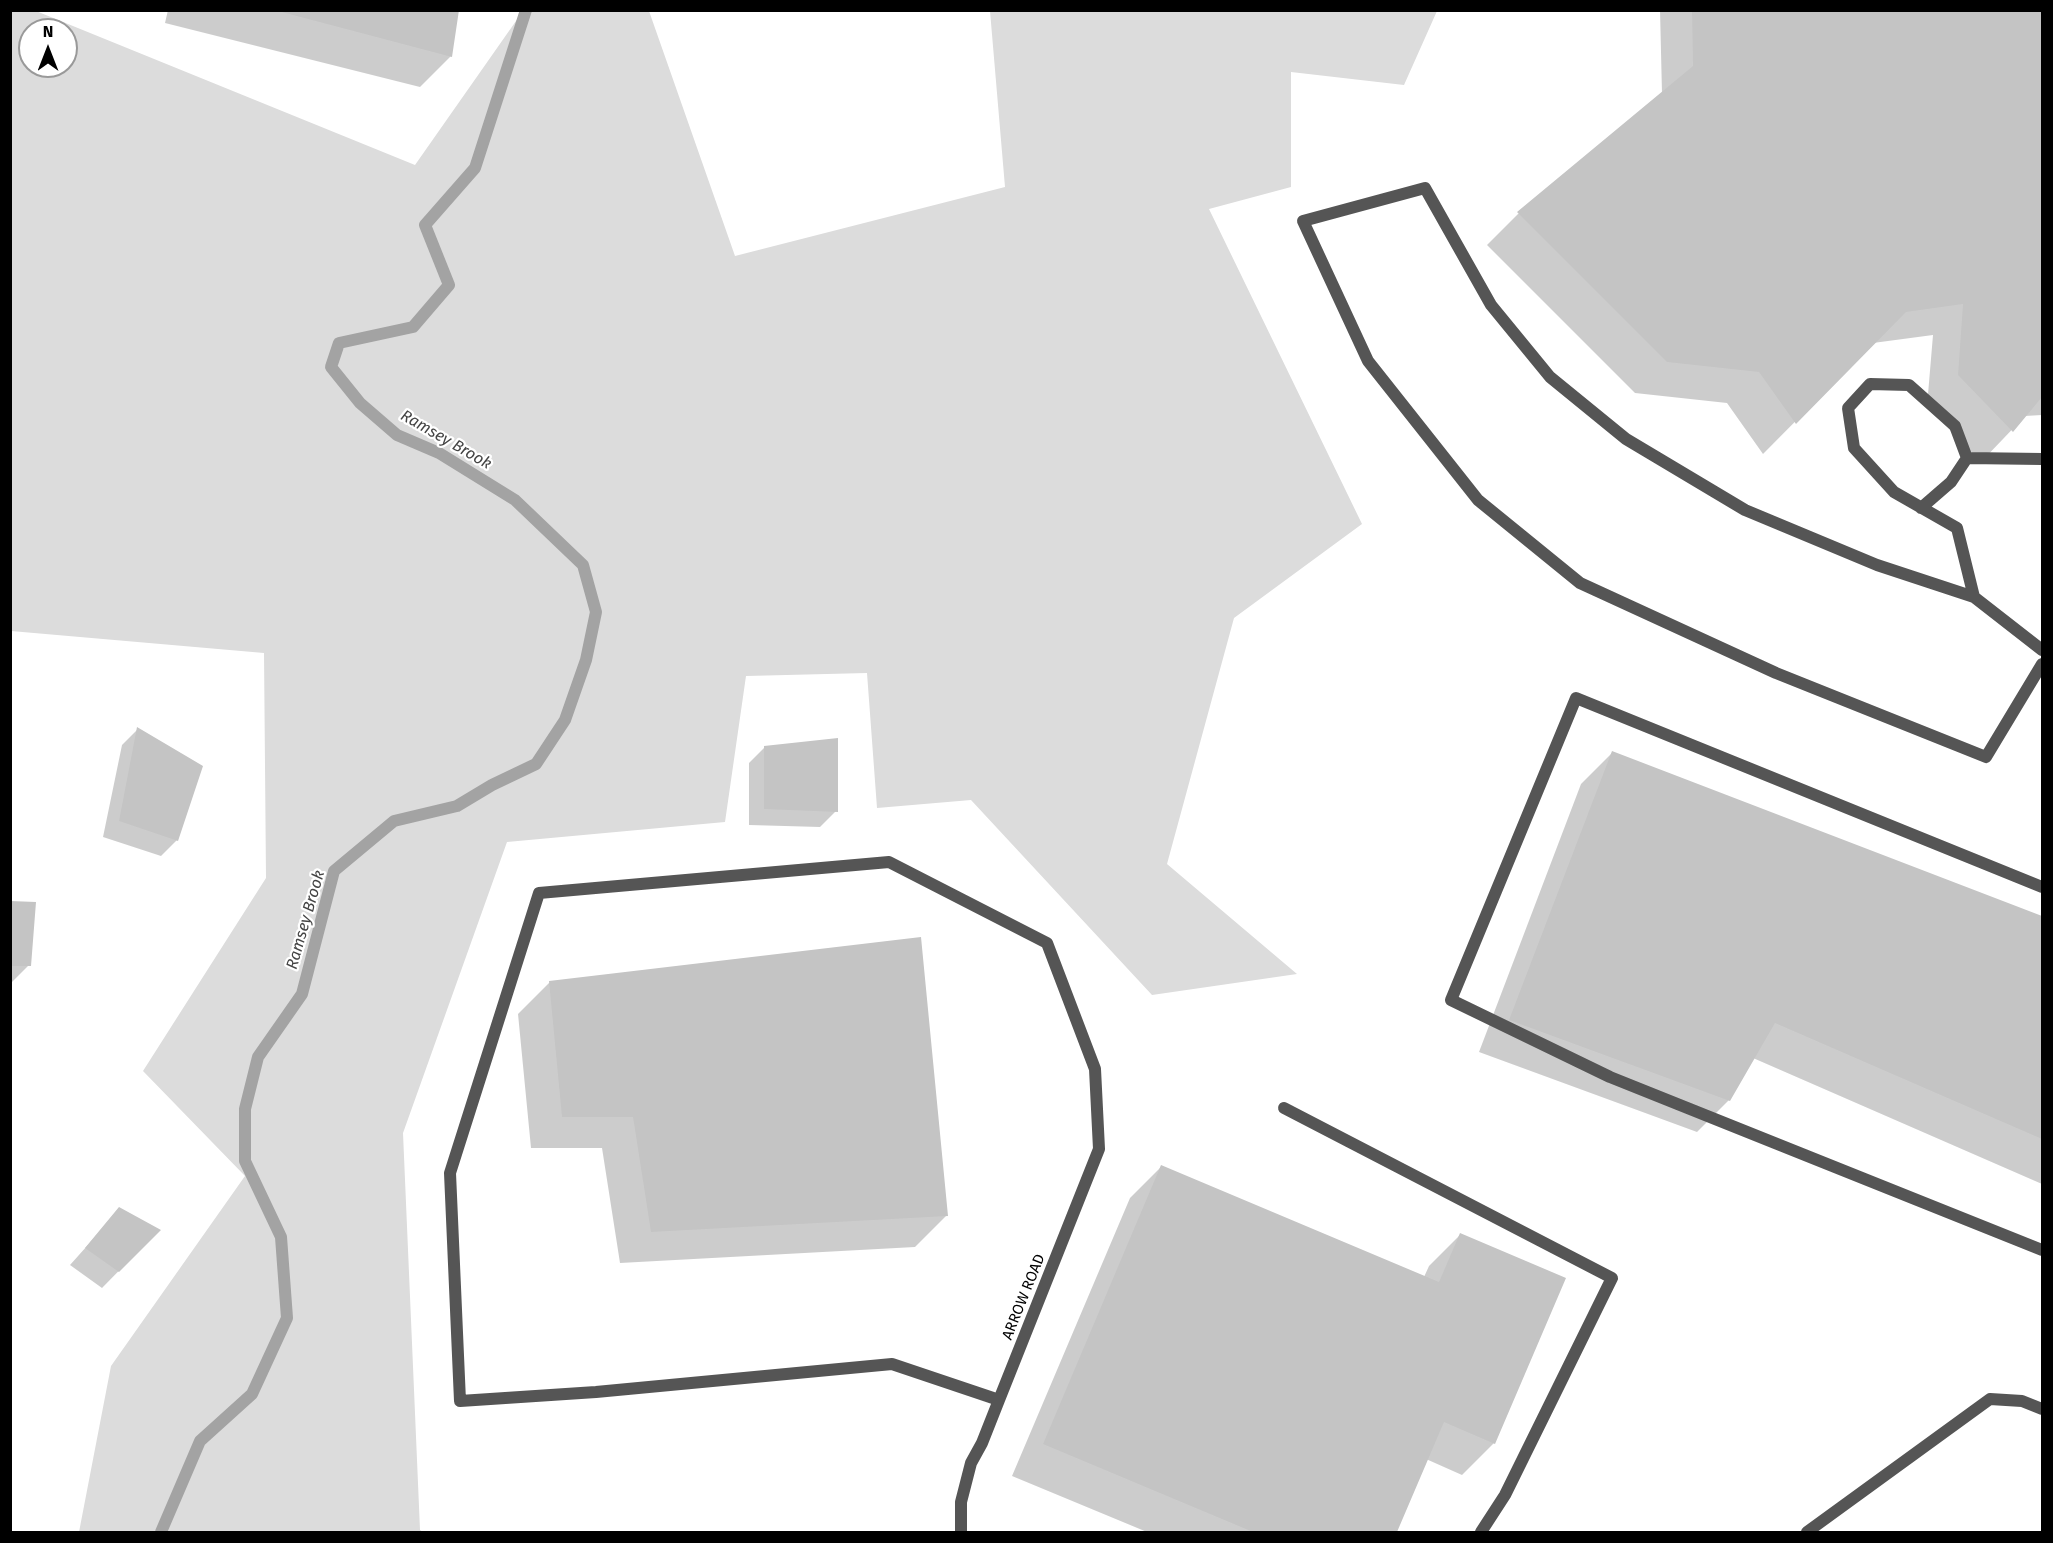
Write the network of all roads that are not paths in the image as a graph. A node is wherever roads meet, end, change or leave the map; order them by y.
1 (1967, 458) junction
2 (2043, 459) edge
3 (1921, 508) junction
4 (1974, 597) junction
5 (2043, 650) edge
6 (2043, 664) edge
7 (2043, 887) edge
8 (1284, 1108) dead end
9 (2043, 1250) edge
10 (999, 1400) junction
11 (2043, 1409) edge
12 (961, 1533) edge
13 (1481, 1533) edge
14 (1807, 1533) edge

1 - 2 lane
1 - 3 lane
1 - 3 lane
3 - 4 lane
4 - 5 lane
4 - 6 lane
7 - 9 lane
8 - 13 lane
10 - 10 lane, ARROW ROAD
10 - 12 lane, ARROW ROAD
11 - 14 lane

